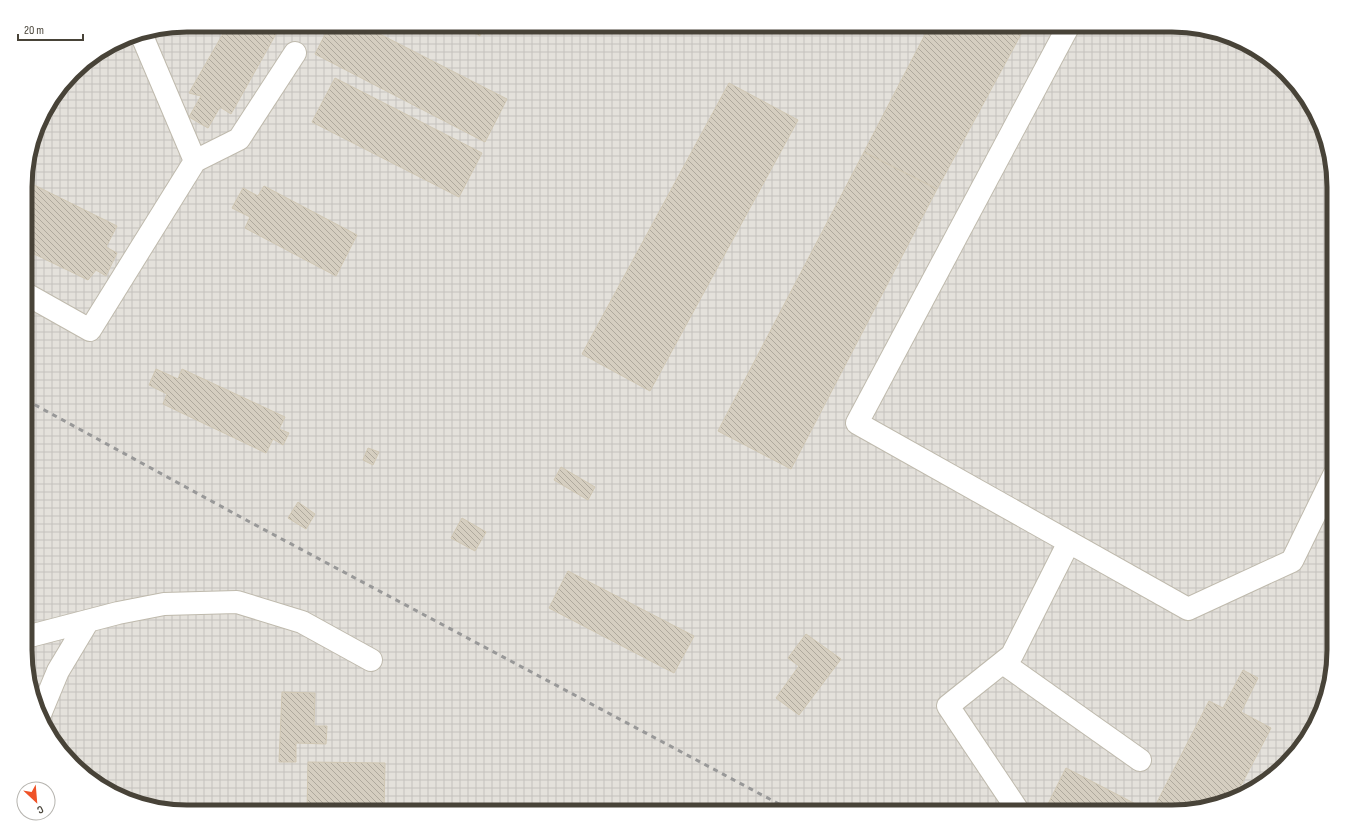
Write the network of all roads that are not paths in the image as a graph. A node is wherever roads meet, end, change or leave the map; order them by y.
1 (1064, 32) edge
2 (143, 38) edge
3 (295, 53) dead end
4 (195, 161) junction
5 (32, 297) edge
6 (1327, 489) edge
7 (1069, 542) junction
8 (88, 621) junction
9 (32, 635) edge
10 (371, 660) dead end
11 (1003, 663) junction
12 (43, 708) edge
13 (1140, 760) dead end
14 (1014, 805) edge

1 - 7 lane
2 - 4 lane
3 - 4 lane
4 - 5 lane
6 - 7 lane
7 - 11 lane
8 - 9 lane
8 - 10 lane
8 - 12 lane
11 - 13 lane
11 - 14 lane

